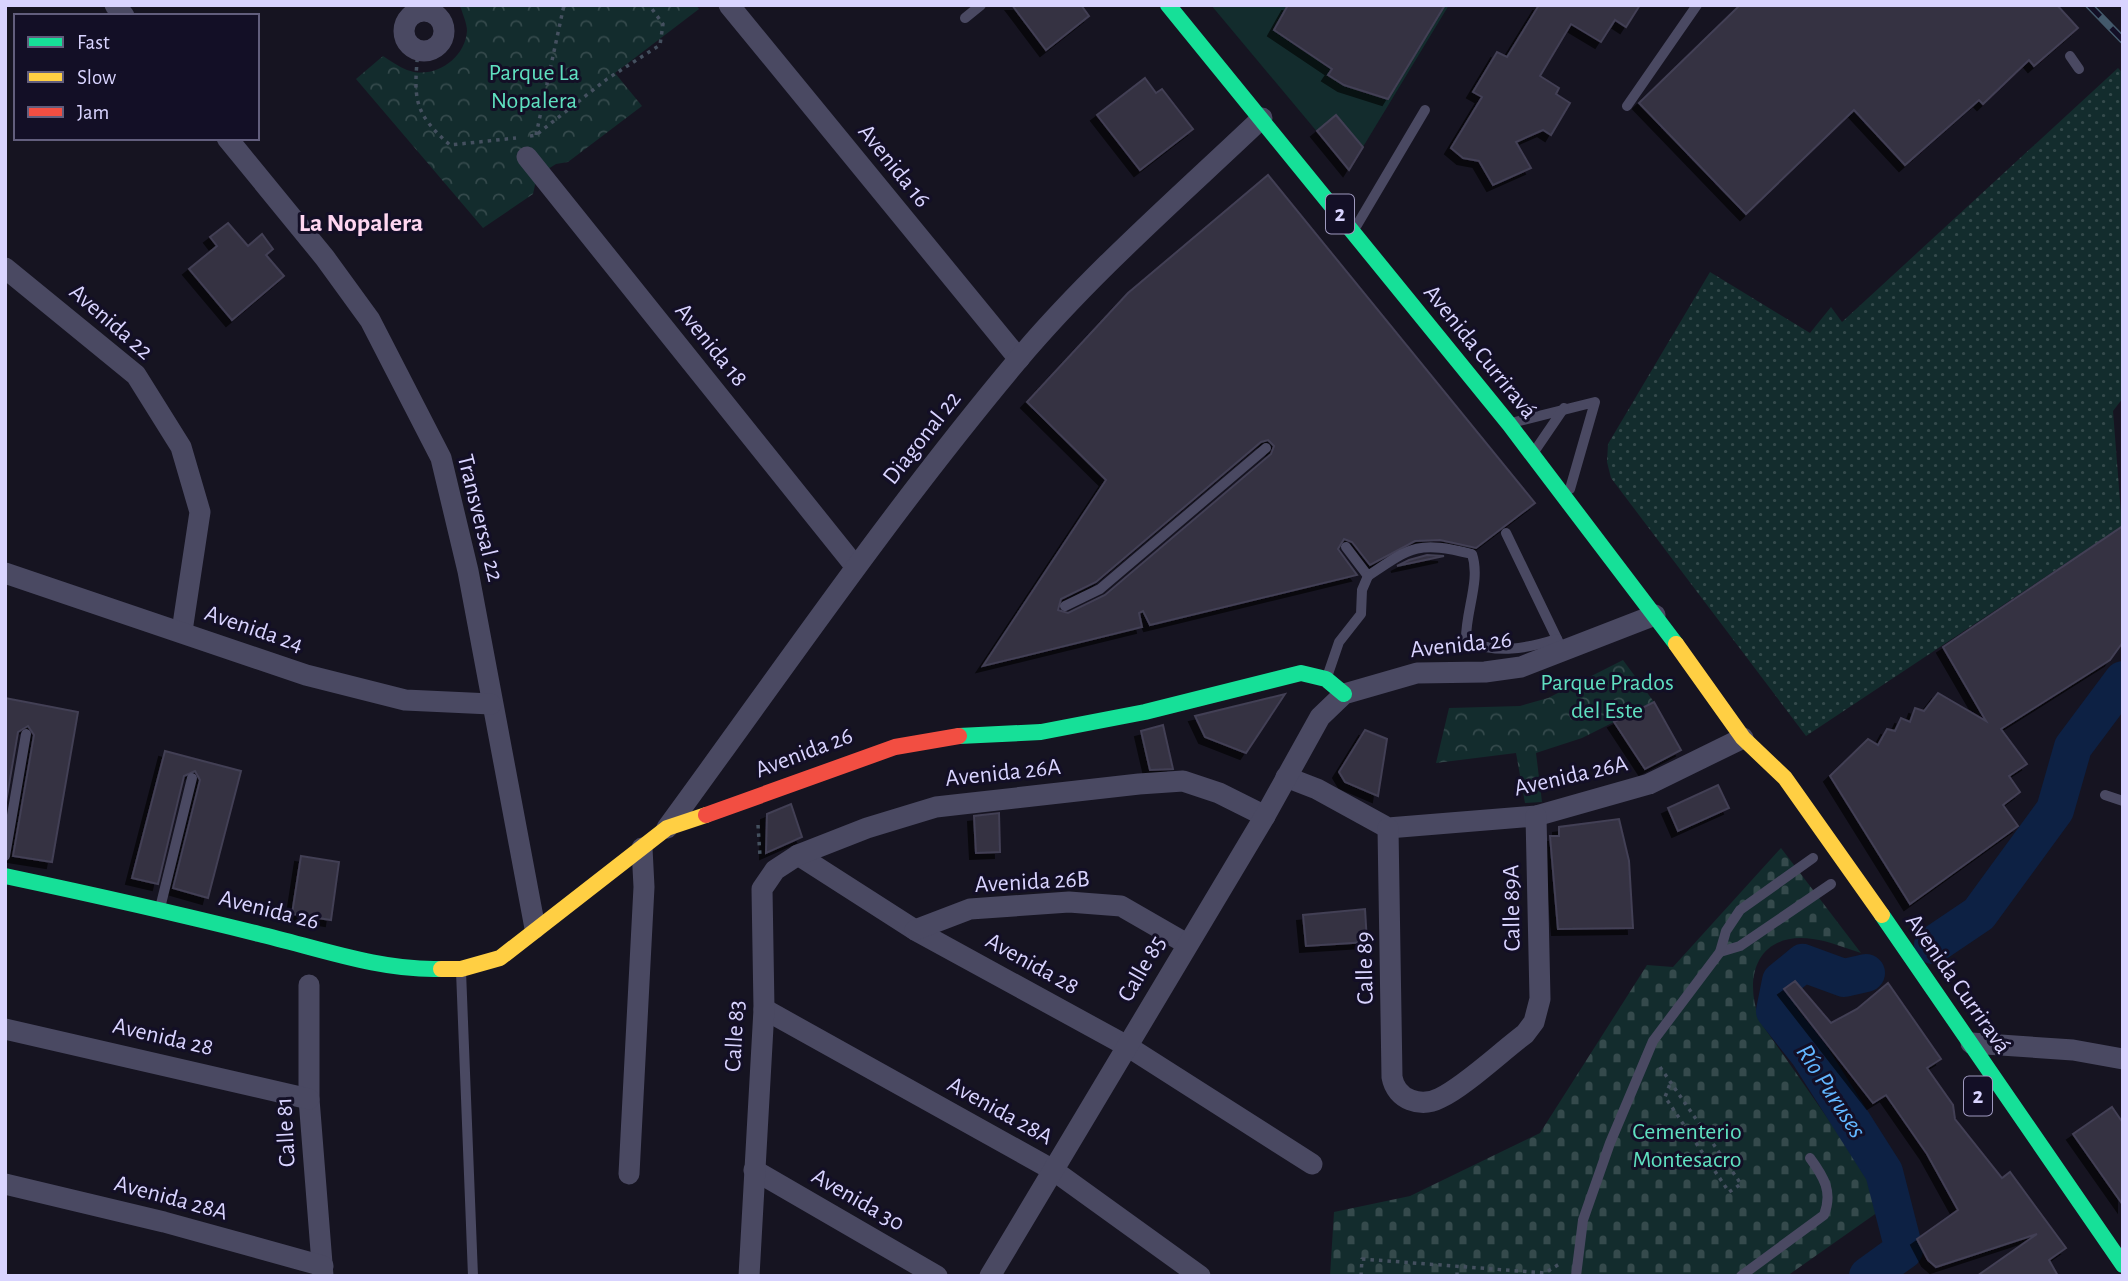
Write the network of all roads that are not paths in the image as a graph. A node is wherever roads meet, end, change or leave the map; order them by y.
1 (729, 5) edge
2 (981, 5) edge
3 (1168, 5) edge
4 (1697, 5) edge
5 (408, 10) edge
6 (965, 18) dead end
7 (2070, 56) dead end
8 (2079, 69) dead end
9 (1628, 106) dead end
10 (1425, 110) dead end
11 (1262, 118) junction
12 (229, 140) edge
13 (527, 156) dead end
14 (1353, 230) junction
15 (5, 268) edge
16 (1018, 359) junction
17 (1564, 408) junction
18 (1509, 424) junction
19 (1266, 449) dead end
20 (1533, 454) junction
21 (1567, 498) junction
22 (1506, 533) dead end
23 (1346, 547) dead end
24 (855, 566) junction
25 (5, 573) edge
26 (1368, 576) junction
27 (1065, 606) dead end
28 (1655, 615) junction
29 (182, 631) junction
30 (1561, 646) junction
31 (1326, 679) junction
32 (1344, 694) junction
33 (491, 704) junction
34 (26, 734) dead end
35 (1743, 738) junction
36 (1755, 772) dead end
37 (1286, 777) junction
38 (192, 778) dead end
39 (2105, 795) dead end
40 (2123, 801) edge
41 (1265, 816) junction
42 (1536, 816) junction
43 (667, 828) junction
44 (1388, 828) junction
45 (642, 848) junction
46 (1809, 853) joint
47 (798, 855) junction
48 (5, 856) edge
49 (5, 876) edge
50 (1835, 889) joint
51 (762, 890) joint
52 (159, 909) junction
53 (535, 928) junction
54 (915, 930) junction
55 (1187, 944) junction
56 (1720, 952) junction
57 (461, 969) junction
58 (309, 985) dead end
59 (764, 1009) junction
60 (5, 1030) edge
61 (1971, 1043) junction
62 (1127, 1046) junction
63 (2123, 1059) edge
64 (309, 1098) junction
65 (1408, 1100) joint
66 (1810, 1158) dead end
67 (1311, 1164) dead end
68 (754, 1170) junction
69 (1053, 1170) junction
70 (629, 1174) dead end
71 (5, 1184) edge
72 (2123, 1265) edge
73 (323, 1271) edge
74 (474, 1276) edge
75 (750, 1276) edge
76 (937, 1276) edge
77 (990, 1276) edge
78 (1200, 1276) edge
79 (1576, 1276) edge
80 (1741, 1276) edge

1 - 16 street, Avenida 16
2 - 6 lane
3 - 11 main road, Avenida Curriravá / 2
4 - 9 lane
5 - 5 street
7 - 8 lane
10 - 14 lane
11 - 14 main road, Avenida Curriravá / 2
11 - 16 street, Diagonal 22
12 - 33 street, Transversal 22
13 - 24 street, Avenida 18
14 - 18 main road, Avenida Curriravá / 2
15 - 29 street, Avenida 22
16 - 24 street, Diagonal 22
17 - 18 lane
17 - 20 lane
17 - 21 lane
18 - 20 main road, Avenida Curriravá / 2
19 - 27 lane
20 - 21 main road, Avenida Curriravá / 2
21 - 28 main road, Avenida Curriravá / 2
22 - 30 lane
23 - 26 lane
24 - 43 street, Diagonal 22
25 - 29 street, Avenida 24
26 - 30 lane
26 - 31 lane
28 - 30 street, Avenida 26
28 - 35 main road, Avenida Curriravá / 2
29 - 33 street, Avenida 24
30 - 32 street, Avenida 26
31 - 32 main road
31 - 43 main road, Avenida 26
32 - 37 street, Calle 85
33 - 53 street, Transversal 22
34 - 48 lane
35 - 36 main road, Avenida Curriravá / 2
35 - 42 street, Avenida 26A
35 - 61 main road, Avenida Curriravá / 2
37 - 41 street, Calle 85
37 - 44 street
38 - 52 lane
39 - 40 lane
41 - 47 street, Avenida 26A
41 - 55 street, Calle 85
42 - 44 street, Avenida 26A
42 - 65 street, Calle 89A
43 - 45 main road, Avenida 26
44 - 65 street, Calle 89
45 - 53 main road, Avenida 26
45 - 70 street
46 - 50 main road
46 - 56 lane
47 - 51 street, Avenida 26A
47 - 54 street, Avenida 28
49 - 52 main road, Avenida 26
50 - 56 lane
51 - 59 street, Calle 83
52 - 57 main road, Avenida 26
53 - 57 main road, Avenida 26
54 - 55 street, Avenida 26B
54 - 62 street, Avenida 28
55 - 62 street, Calle 85
56 - 79 lane
57 - 74 lane
58 - 64 street, Calle 81
59 - 68 street, Calle 83
59 - 69 street, Avenida 28A
60 - 64 street, Avenida 28
61 - 63 street
61 - 72 main road, Avenida Curriravá / 2
62 - 67 street, Avenida 28
62 - 69 street, Calle 85
64 - 73 street, Calle 81
66 - 80 lane
68 - 75 street, Calle 83
68 - 76 street, Avenida 30
69 - 77 street, Calle 85
69 - 78 street, Avenida 28A
71 - 73 street, Avenida 28A

